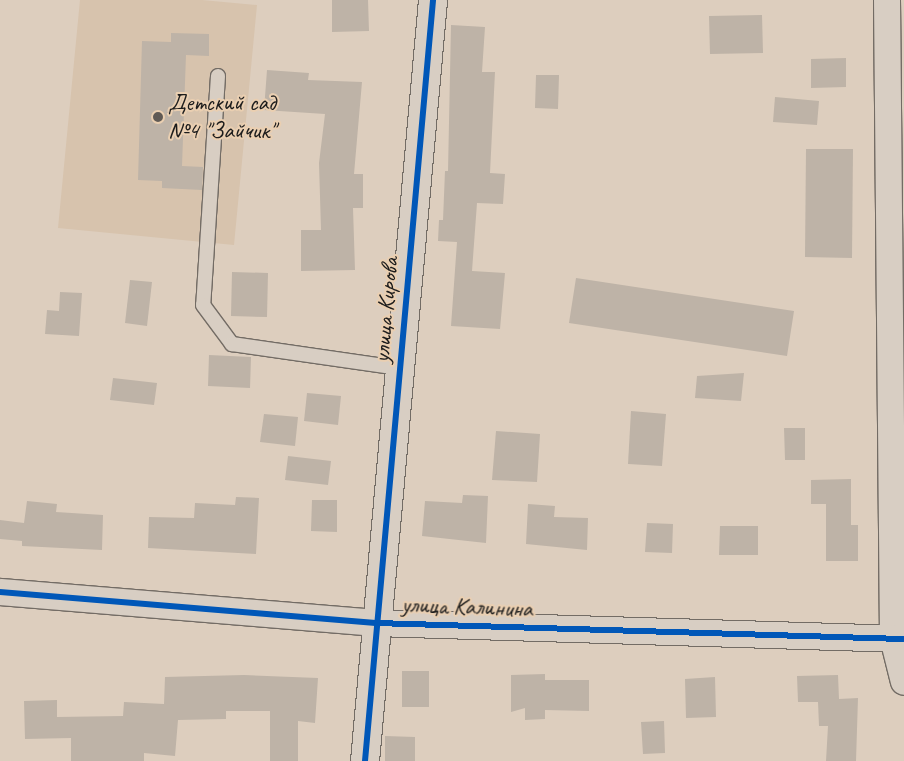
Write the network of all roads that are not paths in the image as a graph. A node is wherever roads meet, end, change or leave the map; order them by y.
1 (432, 0) edge
2 (888, 0) edge
3 (218, 76) dead end
4 (399, 368) junction
5 (0, 592) edge
6 (376, 624) junction
7 (898, 638) edge
8 (904, 682) edge
9 (365, 761) edge

1 - 4 street, улица Кирова
2 - 7 street
3 - 4 lane
4 - 6 street, улица Кирова
5 - 6 street, улица Калинина
6 - 7 street, улица Калинина
6 - 9 street, улица Кирова
7 - 8 street

